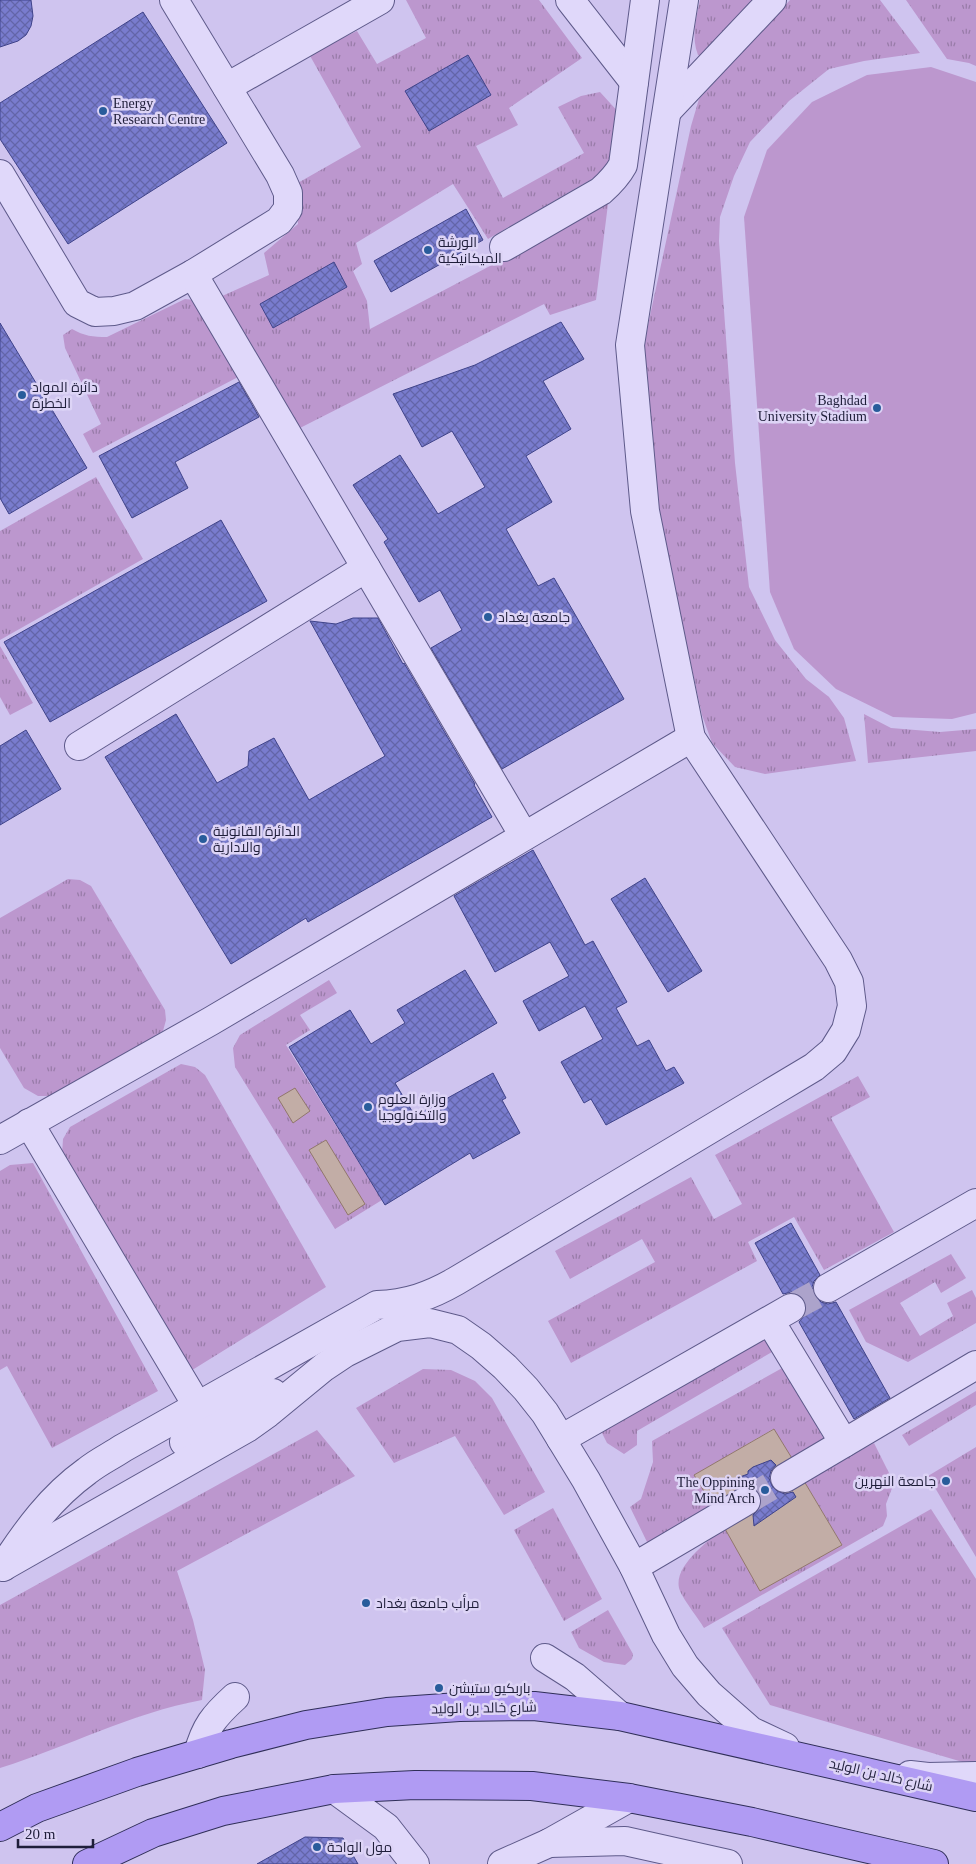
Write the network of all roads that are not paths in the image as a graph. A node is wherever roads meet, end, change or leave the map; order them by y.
1 (174, 0) edge
2 (380, 0) edge
3 (570, 0) edge
4 (645, 0) edge
5 (684, 0) edge
6 (772, 0) edge
7 (634, 82) junction
8 (227, 87) junction
9 (668, 110) junction
10 (0, 174) edge
11 (504, 247) dead end
12 (193, 274) junction
13 (366, 568) junction
14 (691, 738) junction
15 (78, 746) dead end
16 (524, 836) junction
17 (29, 1123) junction
18 (0, 1140) edge
19 (975, 1203) edge
20 (828, 1288) tunnel mouth
21 (397, 1304) junction
22 (430, 1323) junction
23 (976, 1365) edge
24 (265, 1368) junction
25 (316, 1373) junction
26 (198, 1407) junction
27 (561, 1439) junction
28 (844, 1443) junction
29 (785, 1478) tunnel mouth
30 (746, 1501) tunnel mouth
31 (634, 1567) junction
32 (2, 1568) edge
33 (545, 1658) dead end
34 (234, 1697) dead end
35 (620, 1716) junction
36 (198, 1754) junction
37 (831, 1764) junction
38 (860, 1770) junction
39 (976, 1776) edge
40 (334, 1789) junction
41 (976, 1797) edge
42 (629, 1798) junction
43 (37, 1808) junction
44 (0, 1817) edge
45 (0, 1827) edge
46 (549, 1843) junction
47 (87, 1864) edge
48 (415, 1864) edge
49 (502, 1864) edge
50 (728, 1864) edge
51 (934, 1864) edge

1 - 8 street
2 - 8 street
3 - 7 street
4 - 7 street
5 - 9 street
6 - 9 street
7 - 11 street
8 - 12 street
9 - 14 street
10 - 12 street
12 - 13 street
13 - 15 street
13 - 16 street
14 - 16 street
14 - 21 street
16 - 17 street
17 - 18 street
17 - 26 street
19 - 20 street
21 - 22 street
21 - 24 street
22 - 25 street
22 - 27 street
23 - 28 street
24 - 25 street
24 - 26 street
25 - 32 street
26 - 32 street
27 - 28 street
27 - 31 street
28 - 29 street
30 - 31 street
31 - 37 street
33 - 35 street
34 - 36 street
35 - 36 main road, شارع خالد بن الوليد
35 - 37 main road, شارع خالد بن الوليد
36 - 43 main road, شارع خالد بن الوليد
37 - 38 main road, شارع خالد بن الوليد
38 - 39 street
38 - 41 main road, شارع خالد بن الوليد
40 - 42 main road
40 - 47 main road
40 - 48 street
42 - 46 street
42 - 51 main road
43 - 44 main road
43 - 45 main road, شارع خالد بن الوليد
46 - 49 street
46 - 50 street

